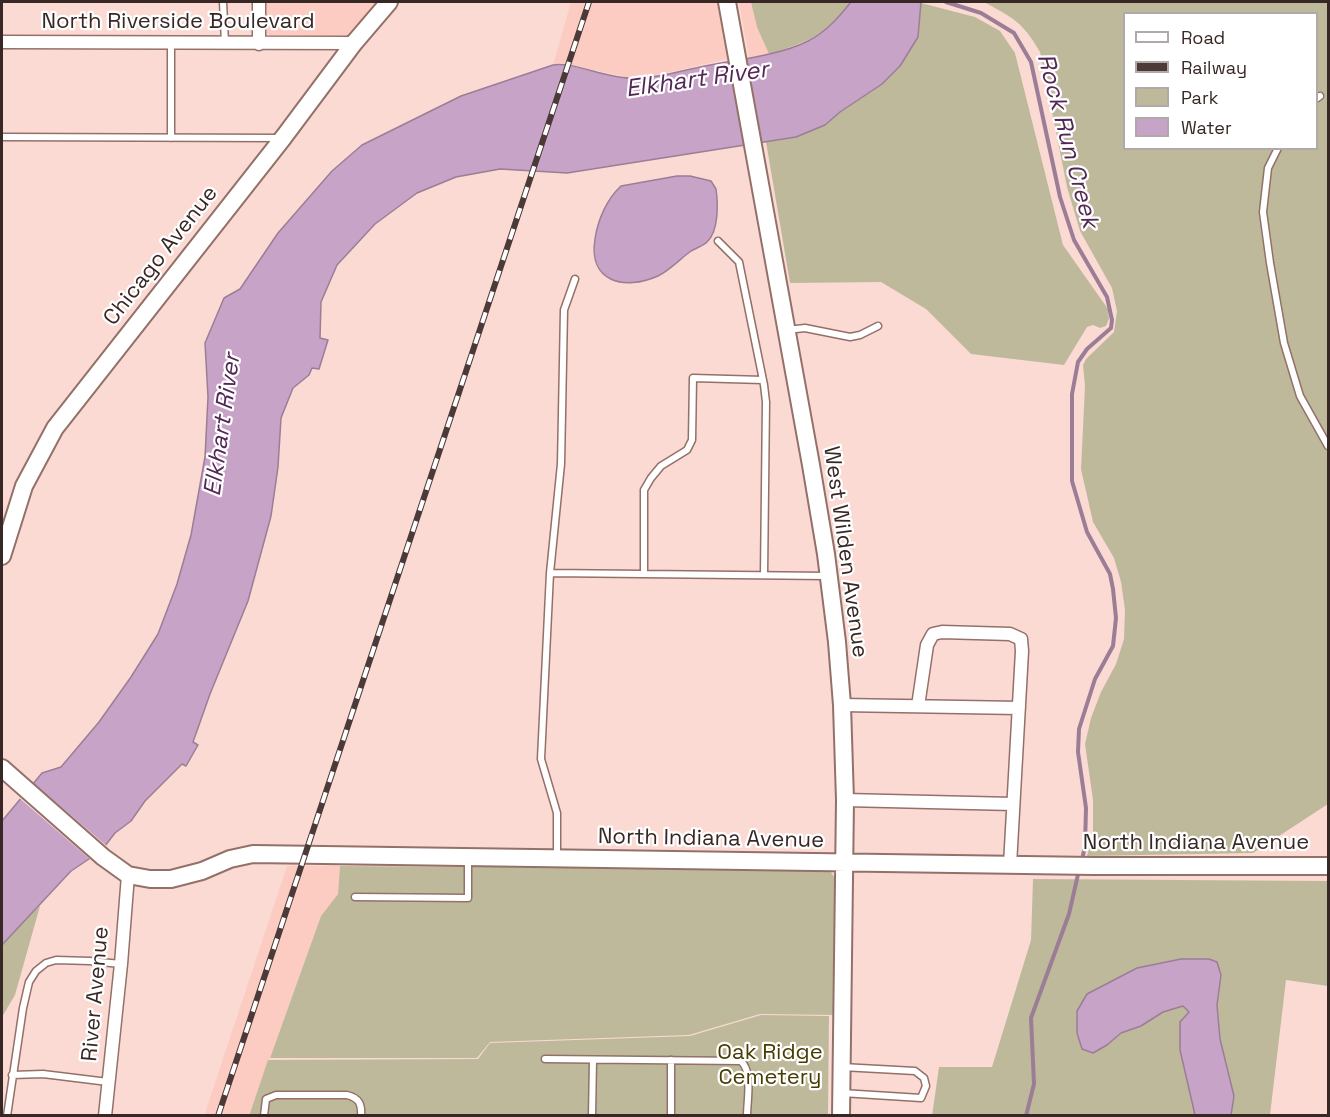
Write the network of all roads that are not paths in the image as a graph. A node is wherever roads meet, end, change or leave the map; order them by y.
1 (223, 2) edge
2 (260, 2) edge
3 (389, 2) edge
4 (727, 2) edge
5 (2, 42) edge
6 (171, 43) junction
7 (354, 43) junction
8 (225, 44) junction
9 (259, 44) junction
10 (2, 137) edge
11 (171, 138) junction
12 (283, 138) junction
13 (1277, 150) edge
14 (718, 241) dead end
15 (575, 279) dead end
16 (878, 326) dead end
17 (786, 330) junction
18 (763, 380) junction
19 (1329, 446) edge
20 (8, 514) edge
21 (2, 556) edge
22 (550, 573) junction
23 (644, 574) junction
24 (764, 575) junction
25 (829, 576) junction
26 (842, 705) junction
27 (918, 706) junction
28 (1019, 708) junction
29 (2, 768) edge
30 (845, 800) junction
31 (1013, 804) junction
32 (468, 858) junction
33 (557, 859) junction
34 (844, 863) junction
35 (1010, 865) junction
36 (1329, 866) edge
37 (128, 875) junction
38 (355, 897) dead end
39 (121, 964) junction
40 (545, 1059) dead end
41 (593, 1060) junction
42 (671, 1060) junction
43 (842, 1067) junction
44 (12, 1075) junction
45 (109, 1082) junction
46 (841, 1093) junction
47 (7, 1116) edge
48 (105, 1116) edge
49 (264, 1116) edge
50 (362, 1116) edge
51 (592, 1116) edge
52 (671, 1116) edge
53 (747, 1116) edge
54 (841, 1116) edge

1 - 8 lane
2 - 9 street
3 - 7 street, Chicago Avenue
4 - 17 street, West Wilden Avenue
5 - 6 street, North Riverside Boulevard
6 - 8 street, North Riverside Boulevard
6 - 11 lane
7 - 9 street, North Riverside Boulevard
7 - 12 street, Chicago Avenue
8 - 9 street, North Riverside Boulevard
10 - 11 lane
11 - 12 lane
12 - 20 street, Chicago Avenue
13 - 19 lane
14 - 18 lane
15 - 22 lane
16 - 17 lane
17 - 25 street, West Wilden Avenue
18 - 23 lane
18 - 24 lane
20 - 21 street, Chicago Avenue
22 - 23 lane
22 - 33 lane
23 - 24 lane
24 - 25 lane
25 - 26 street, West Wilden Avenue
26 - 27 street
26 - 30 street, West Wilden Avenue
27 - 28 street
27 - 28 street
28 - 31 street
29 - 37 street, North Indiana Avenue
30 - 31 street
30 - 34 street, West Wilden Avenue
31 - 35 street
32 - 33 street, North Indiana Avenue
32 - 37 street, North Indiana Avenue
32 - 38 lane
33 - 34 street, North Indiana Avenue
34 - 35 street, North Indiana Avenue
34 - 43 street, West Wilden Avenue
35 - 36 street, North Indiana Avenue
37 - 39 street, River Avenue
39 - 44 lane
39 - 45 street, River Avenue
40 - 41 lane
41 - 42 lane
41 - 51 lane
42 - 52 lane
42 - 53 lane
43 - 46 street, West Wilden Avenue
43 - 46 lane
44 - 45 lane
44 - 47 lane
45 - 48 street, River Avenue
46 - 54 street, West Wilden Avenue
49 - 50 lane

